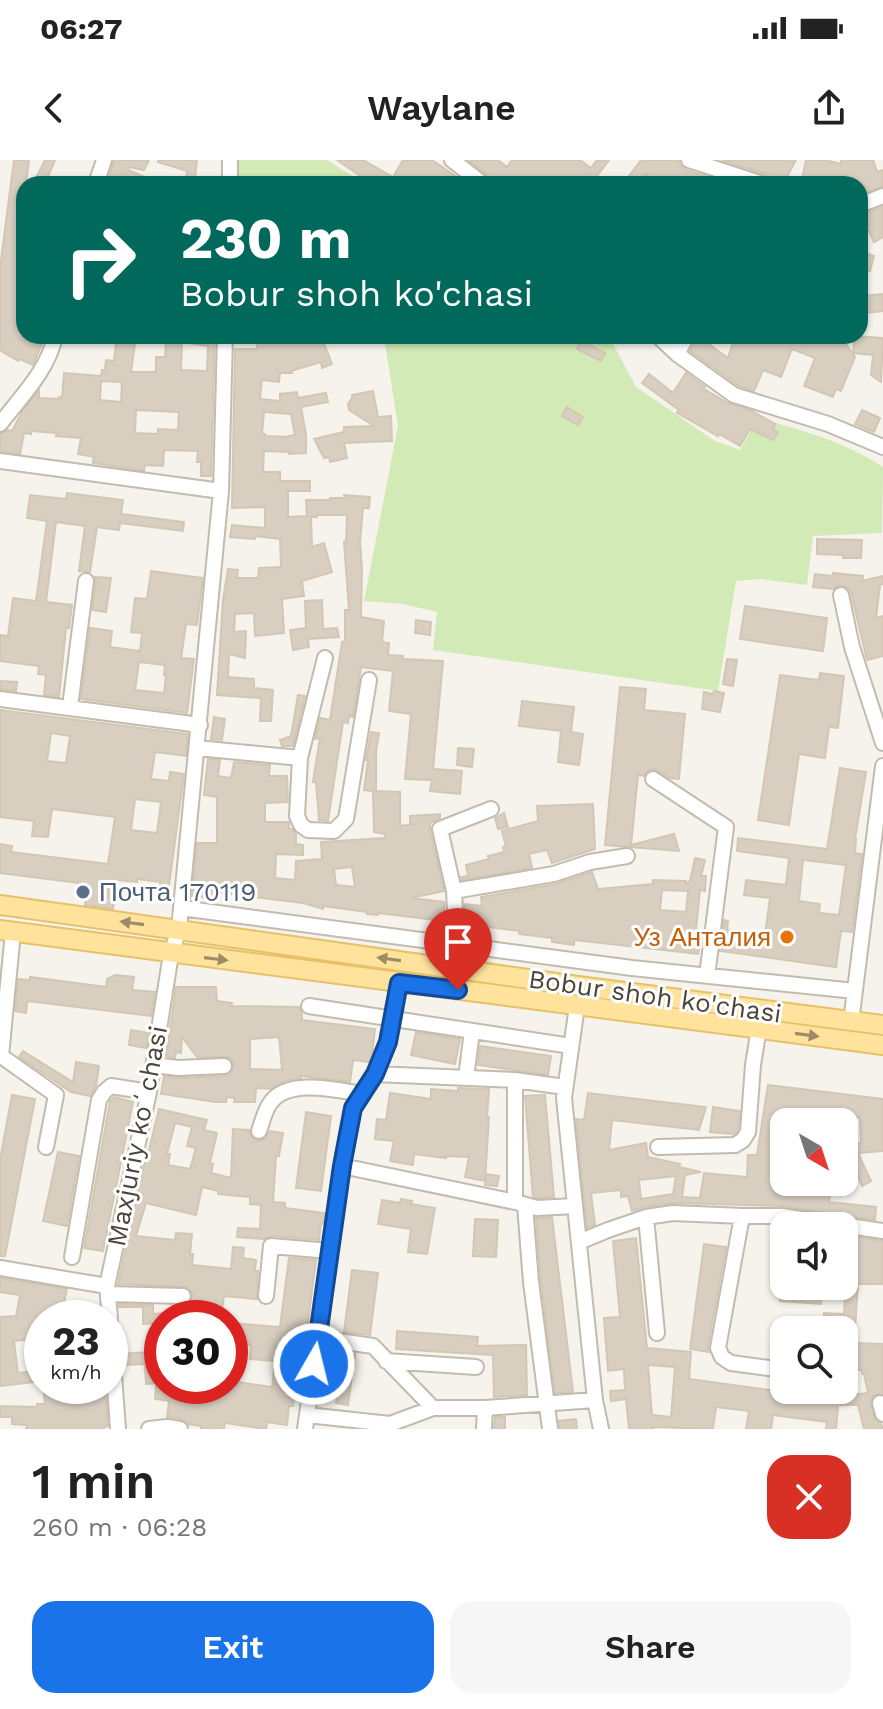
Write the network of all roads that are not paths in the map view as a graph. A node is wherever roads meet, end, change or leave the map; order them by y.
1 (452, 160) edge
2 (689, 160) edge
3 (473, 176) edge
4 (736, 176) edge
5 (54, 344) edge
6 (225, 344) edge
7 (666, 344) edge
8 (683, 344) edge
9 (677, 354) junction
10 (0, 424) edge
11 (883, 447) edge
12 (0, 461) edge
13 (221, 491) junction
14 (86, 581) dead end
15 (841, 595) dead end
16 (325, 658) dead end
17 (369, 680) dead end
18 (0, 699) edge
19 (70, 707) junction
20 (200, 725) junction
21 (883, 743) edge
22 (197, 748) junction
23 (300, 758) junction
24 (883, 766) edge
25 (653, 779) dead end
26 (491, 809) dead end
27 (627, 856) dead end
28 (877, 858) edge
29 (454, 891) junction
30 (0, 905) edge
31 (181, 908) junction
32 (179, 929) junction
33 (346, 930) junction
34 (7, 931) edge
35 (451, 943) junction
36 (342, 952) junction
37 (171, 954) junction
38 (529, 954) junction
39 (447, 967) junction
40 (632, 968) junction
41 (707, 976) junction
42 (524, 978) junction
43 (399, 983) junction
44 (855, 991) junction
45 (629, 992) junction
46 (309, 1006) dead end
47 (577, 1006) junction
48 (392, 1019) junction
49 (851, 1022) junction
50 (883, 1025) edge
51 (759, 1028) junction
52 (472, 1031) junction
53 (883, 1045) edge
54 (571, 1046) junction
55 (154, 1065) junction
56 (224, 1066) dead end
57 (375, 1074) junction
58 (466, 1078) junction
59 (515, 1080) junction
60 (565, 1087) junction
61 (149, 1092) junction
62 (363, 1094) junction
63 (259, 1131) dead end
64 (46, 1147) dead end
65 (658, 1147) dead end
66 (342, 1166) junction
67 (520, 1204) junction
68 (575, 1206) junction
69 (742, 1216) junction
70 (646, 1217) junction
71 (883, 1231) edge
72 (579, 1242) junction
73 (330, 1251) junction
74 (72, 1257) dead end
75 (0, 1268) edge
76 (107, 1290) junction
77 (183, 1296) dead end
78 (266, 1296) dead end
79 (108, 1300) edge
80 (657, 1333) dead end
81 (318, 1338) junction
82 (386, 1361) junction
83 (476, 1367) dead end
84 (770, 1368) edge
85 (595, 1400) junction
86 (116, 1404) edge
87 (548, 1405) junction
88 (433, 1408) junction
89 (485, 1408) junction
90 (306, 1422) edge
91 (118, 1429) edge
92 (149, 1429) edge
93 (180, 1429) edge
94 (484, 1429) edge
95 (550, 1429) edge
96 (601, 1429) edge

1 - 3 street
2 - 4 street
5 - 10 street
6 - 13 street, Maxjuriy koʻchasi
7 - 9 street
8 - 9 street
9 - 11 street
12 - 13 street
13 - 20 street, Maxjuriy koʻchasi
14 - 19 street
15 - 21 street
16 - 23 street
17 - 23 street
18 - 19 street
19 - 20 street
20 - 22 street, Maxjuriy koʻchasi
22 - 23 street
22 - 31 street, Maxjuriy koʻchasi
24 - 28 street
25 - 41 street
26 - 29 street
27 - 29 street
28 - 44 street
29 - 35 street
32 -> 30 main road, Bobur shoh ko'chasi
31 - 32 street, Maxjuriy koʻchasi
31 - 33 street
32 - 36 main road, Bobur shoh ko'chasi
32 - 37 street, Maxjuriy koʻchasi
33 - 35 street
33 - 36 street
34 - 37 main road, Bobur shoh ko'chasi
34 - 64 street
35 - 38 street
35 - 39 street
39 -> 36 main road, Bobur shoh ko'chasi
37 -> 43 main road, Bobur shoh ko'chasi
37 - 55 street, Maxjuriy koʻchasi
38 - 40 street
38 - 42 street
39 - 42 main road, Bobur shoh ko'chasi
40 - 41 street
40 - 45 street
41 - 44 street
42 - 45 main road, Bobur shoh ko'chasi
43 - 47 main road, Bobur shoh ko'chasi
43 - 48 street
44 - 49 street
45 - 49 main road, Bobur shoh ko'chasi
46 - 48 street
47 - 51 main road, Bobur shoh ko'chasi
47 - 54 street
48 - 52 street
48 - 57 street
49 - 50 main road, Bobur shoh ko'chasi
51 -> 53 main road, Bobur shoh ko'chasi
51 - 65 street
52 - 54 street
52 - 58 street
54 - 60 street
55 - 56 street
55 - 61 street, Maxjuriy koʻchasi
57 - 58 street
57 - 62 street
58 - 59 street
59 - 60 street
59 - 67 street
60 - 68 street
61 - 74 street
61 - 76 street, Maxjuriy koʻchasi
62 - 63 street
62 - 66 street
66 - 67 street
66 - 73 street
67 - 68 street
67 - 87 street
68 - 72 street
69 - 70 street
69 - 71 street
69 - 84 street
70 - 72 street
70 - 80 street
72 - 85 street
73 - 78 street
73 - 81 street
75 - 76 street
76 - 77 street
76 - 79 street, Maxjuriy koʻchasi
81 - 82 street
81 - 90 street
82 - 83 street
82 - 88 street
85 - 87 street
85 - 96 street
86 - 91 street, Maxjuriy koʻchasi
87 - 89 street
87 - 95 street
88 - 89 street
88 - 90 street
89 - 94 street
92 - 93 street

